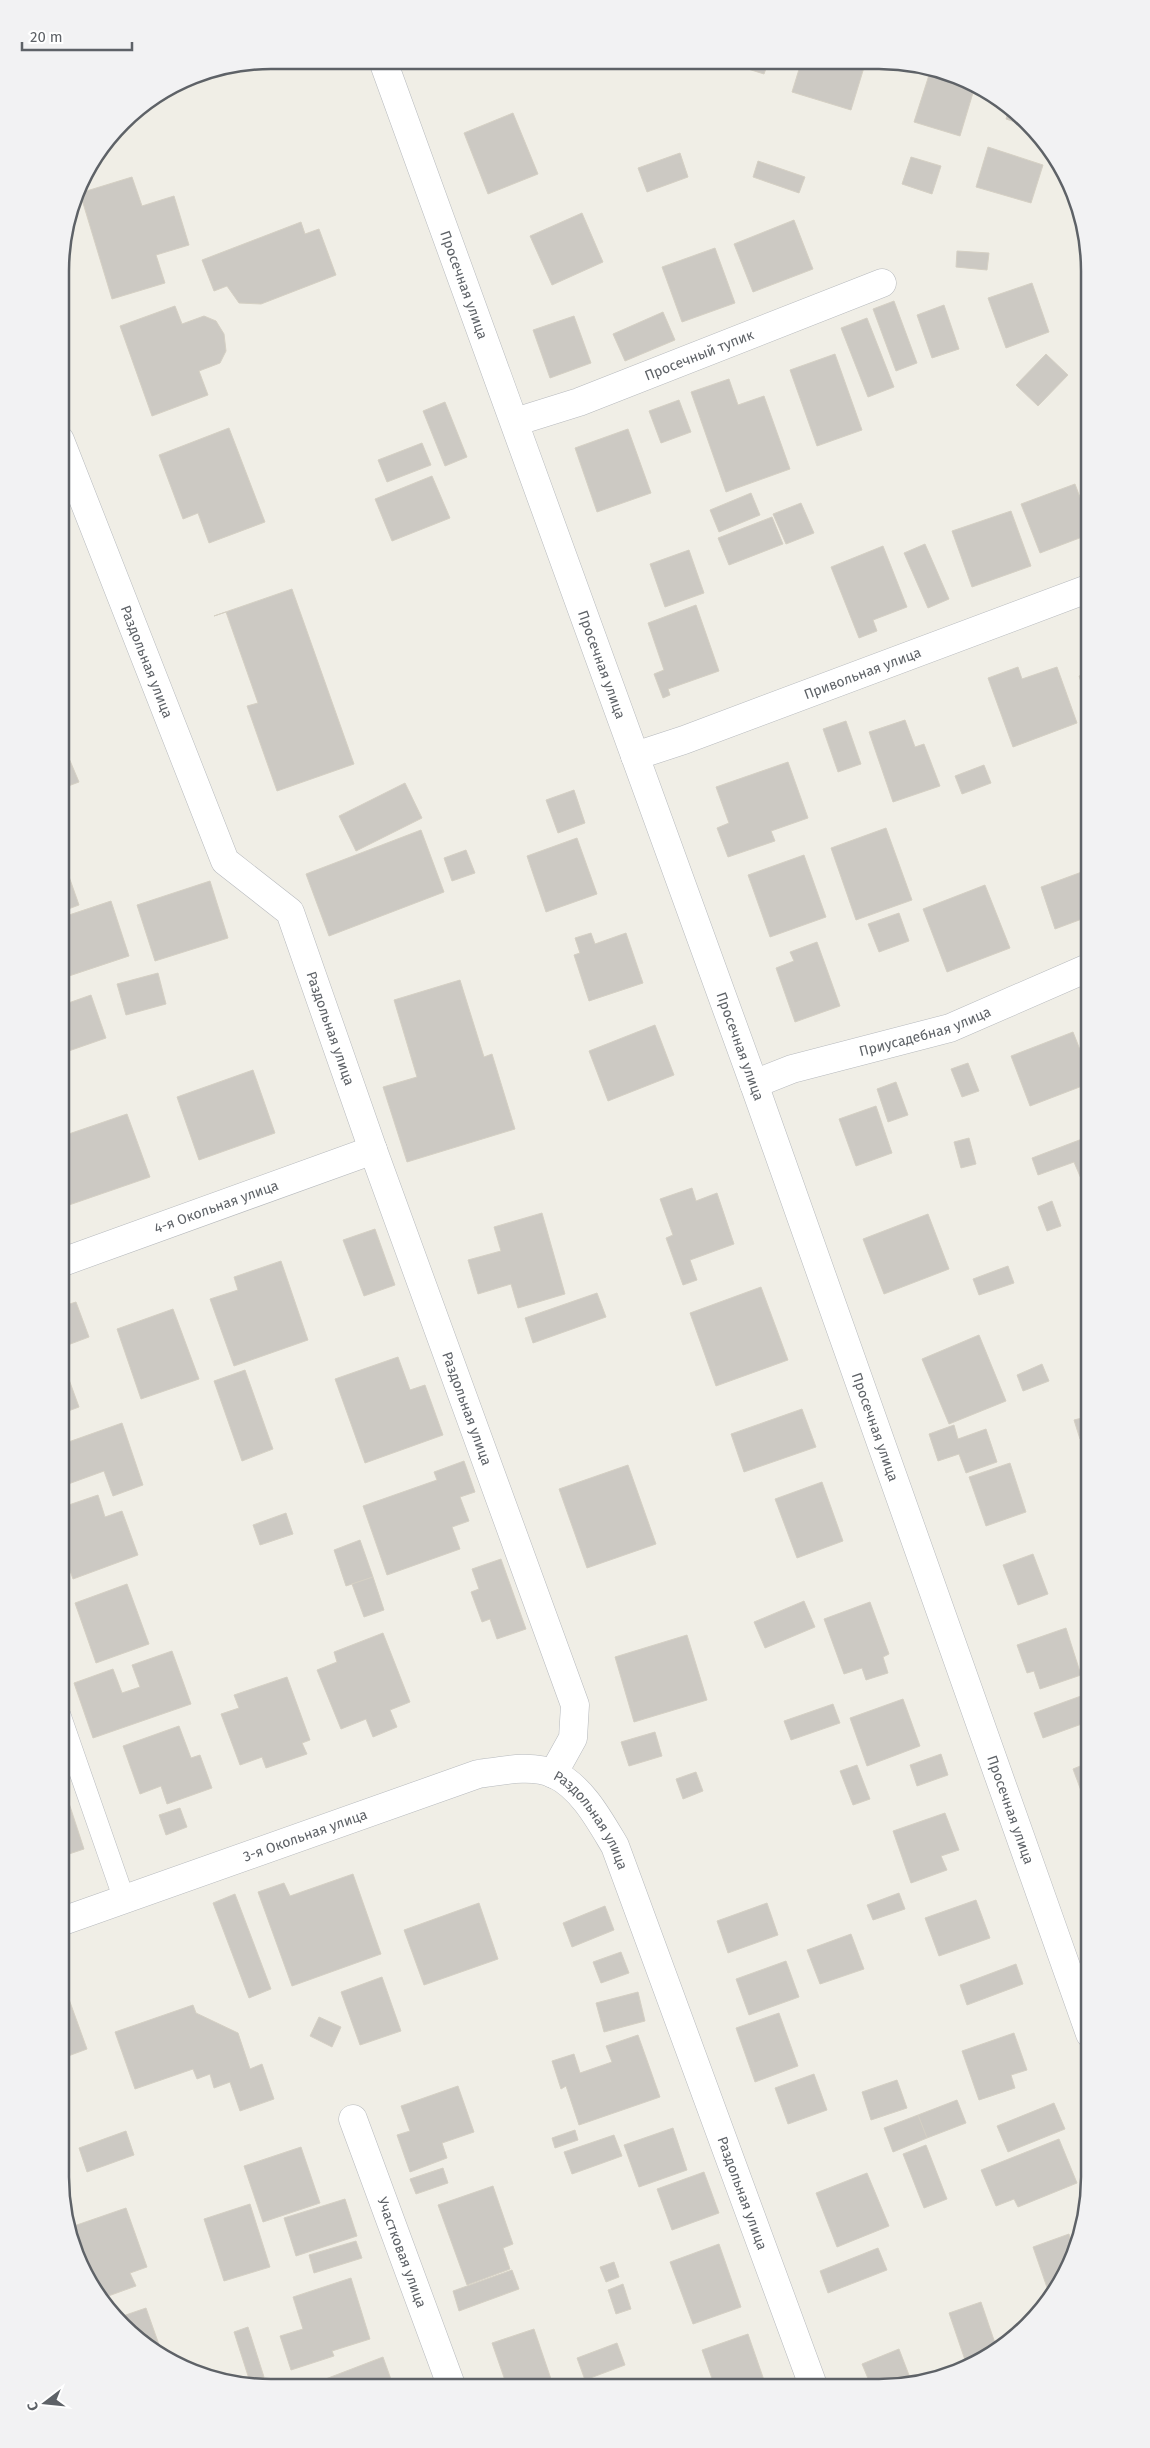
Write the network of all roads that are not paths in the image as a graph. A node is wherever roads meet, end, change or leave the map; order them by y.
1 (386, 69) edge
2 (882, 283) dead end
3 (515, 422) junction
4 (69, 463) edge
5 (1081, 591) edge
6 (635, 756) junction
7 (1081, 971) edge
8 (754, 1084) junction
9 (373, 1150) junction
10 (69, 1260) edge
11 (69, 1741) edge
12 (553, 1774) junction
13 (124, 1899) junction
14 (69, 1919) edge
15 (1081, 2009) edge
16 (353, 2119) dead end
17 (449, 2379) edge
18 (811, 2379) edge

1 - 3 street, Просечная улица
2 - 3 street, Просечный тупик
3 - 6 street, Просечная улица
4 - 9 street, Раздольная улица
5 - 6 street, Привольная улица
6 - 8 street, Просечная улица
7 - 8 street, Приусадебная улица
8 - 15 street, Просечная улица
9 - 10 street, 4-я Окольная улица
9 - 12 street, Раздольная улица
11 - 13 lane
12 - 13 street, 3-я Окольная улица
12 - 18 street, Раздольная улица
13 - 14 street, 3-я Окольная улица
16 - 17 street, Участковая улица

